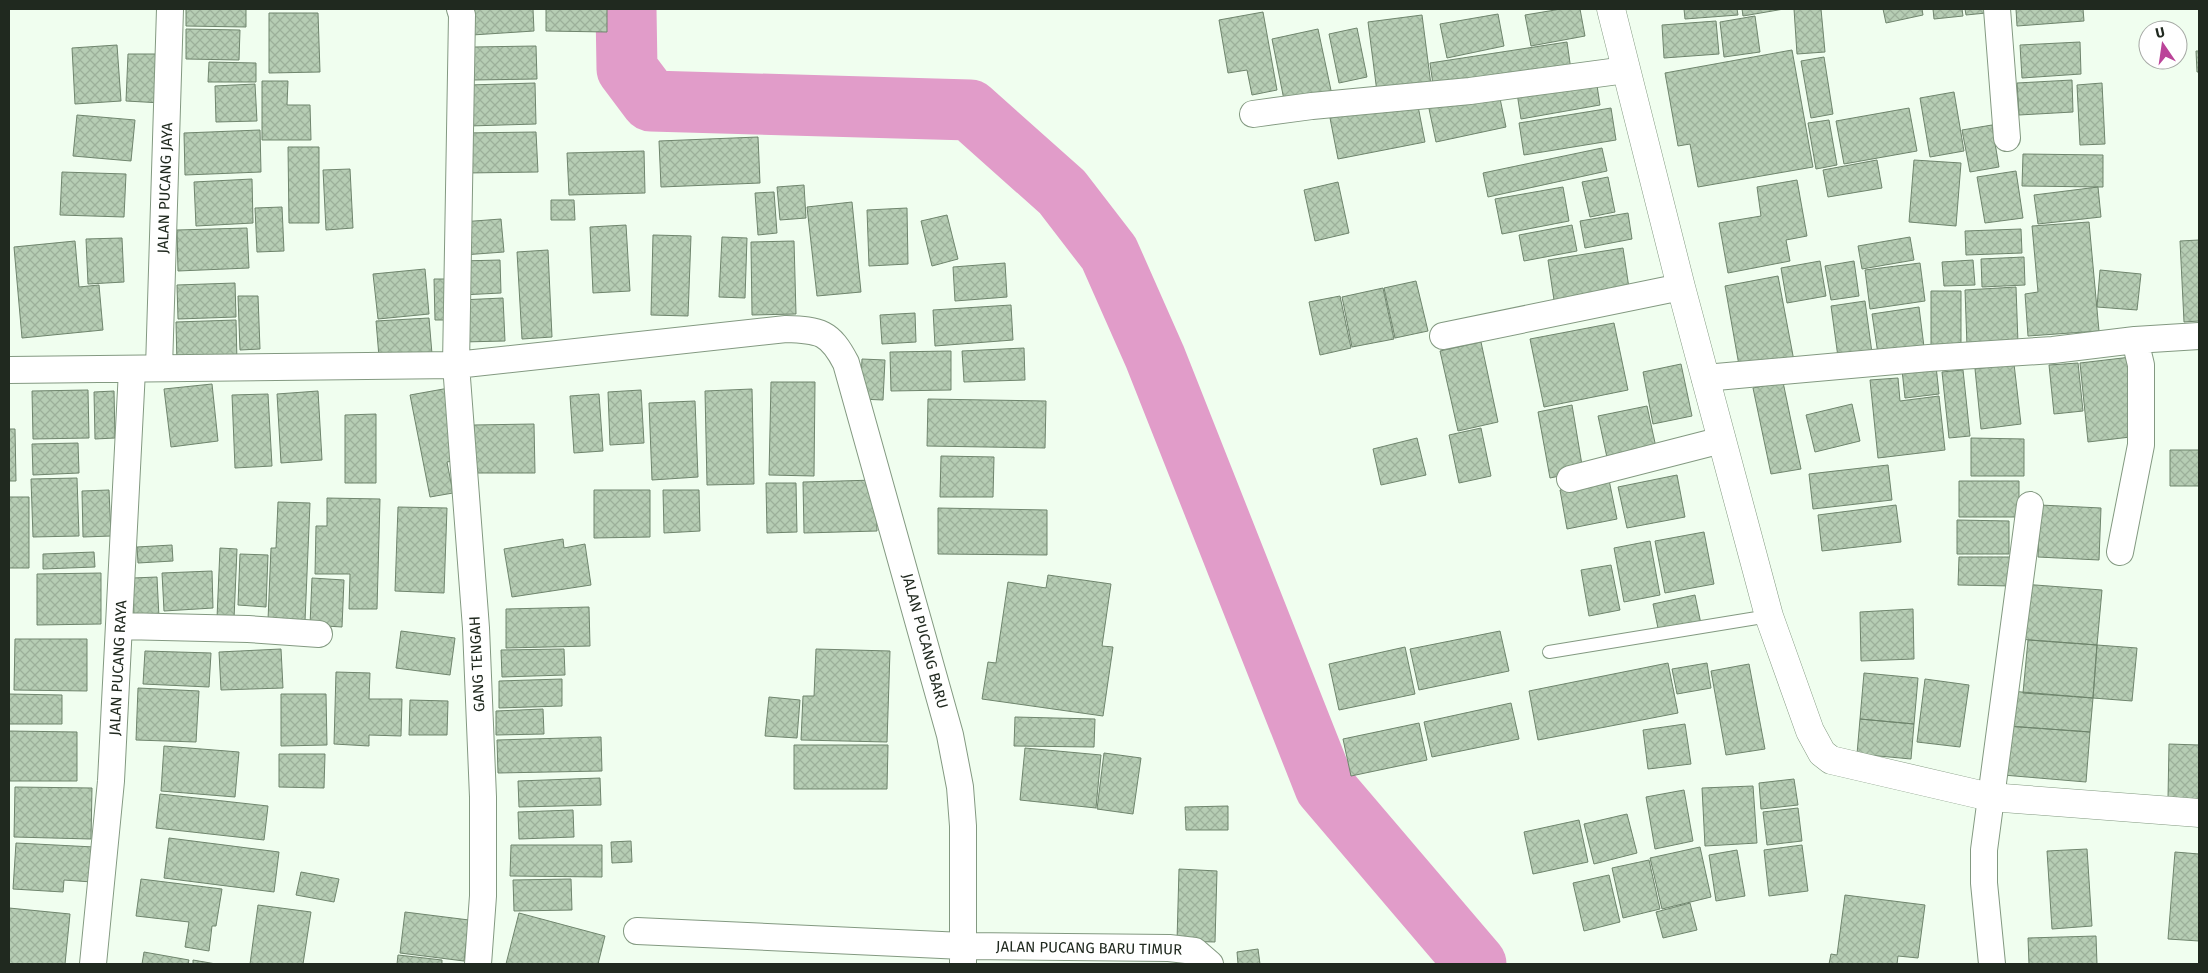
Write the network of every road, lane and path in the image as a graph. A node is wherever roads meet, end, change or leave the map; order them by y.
1 (170, 9) edge
2 (460, 9) edge
3 (1611, 9) edge
4 (1997, 9) edge
5 (1626, 70) junction
6 (1253, 114) dead end
7 (2007, 138) dead end
8 (1681, 287) junction
9 (1443, 336) dead end
10 (2199, 336) edge
11 (2135, 340) junction
12 (456, 365) junction
13 (160, 368) junction
14 (9, 370) edge
15 (132, 370) junction
16 (1705, 378) junction
17 (1722, 440) junction
18 (1570, 479) dead end
19 (2030, 505) dead end
20 (2120, 552) dead end
21 (1769, 616) junction
22 (120, 626) junction
23 (319, 634) dead end
24 (1549, 652) dead end
25 (1990, 798) junction
26 (2199, 814) edge
27 (637, 931) dead end
28 (963, 955) edge
29 (93, 964) edge
30 (478, 964) edge
31 (1210, 964) edge
32 (1992, 964) edge

1 - 13 street, JALAN PUCANG JAYA
2 - 12 street, GANG TENGAH
3 - 5 main road
4 - 7 street
5 - 6 street
5 - 8 main road
8 - 9 street
8 - 16 main road
10 - 11 street
11 - 16 street
11 - 20 street
12 - 13 street
12 - 28 street, JALAN PUCANG BARU
12 - 30 street, GANG TENGAH
13 - 15 street
14 - 15 street
15 - 22 street, JALAN PUCANG RAYA
16 - 17 main road
17 - 18 street
17 - 21 main road
19 - 25 street
21 - 24 lane
21 - 25 main road
22 - 23 street
22 - 29 street, JALAN PUCANG RAYA
25 - 26 main road
25 - 32 street
27 - 28 street, JALAN PUCANG BARU TIMUR
28 - 31 street, JALAN PUCANG BARU TIMUR

